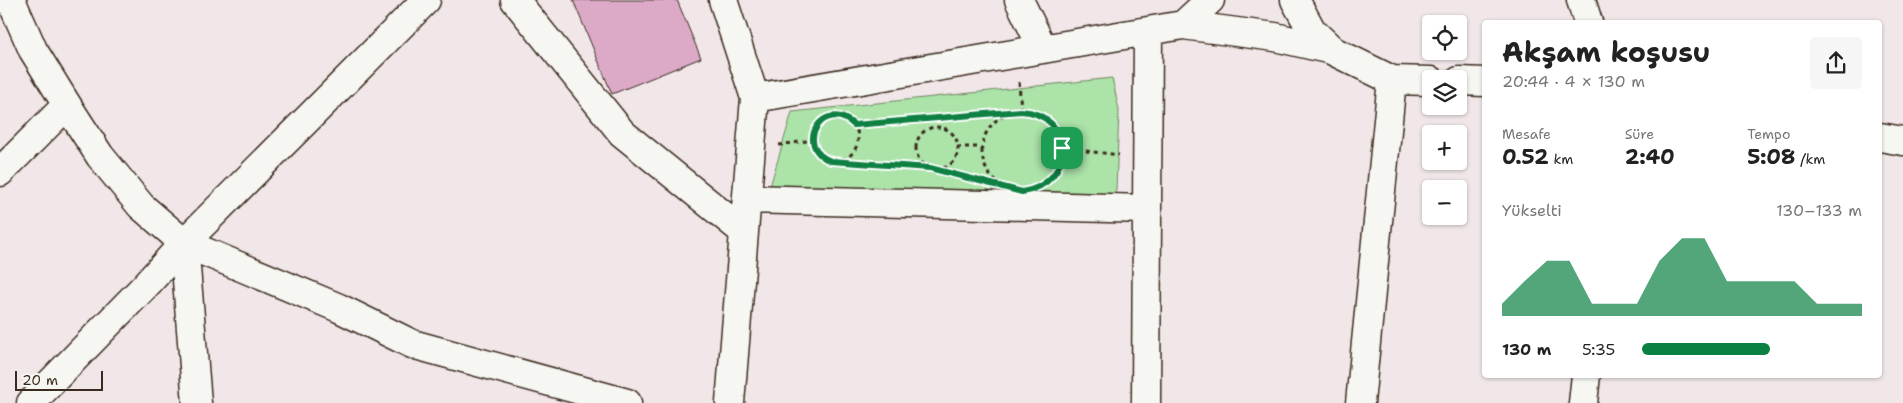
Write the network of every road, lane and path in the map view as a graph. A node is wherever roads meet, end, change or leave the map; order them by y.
1 (11, 0) edge
2 (426, 0) edge
3 (515, 0) edge
4 (724, 0) edge
5 (1019, 0) edge
6 (1210, 0) edge
7 (1295, 0) edge
8 (1580, 0) edge
9 (1587, 20) edge
10 (1183, 25) junction
11 (1148, 31) junction
12 (1043, 49) junction
13 (1333, 50) junction
14 (1392, 80) junction
15 (1422, 80) edge
16 (1467, 81) edge
17 (1482, 82) edge
18 (755, 98) junction
19 (67, 105) junction
20 (1016, 111) junction
21 (937, 118) junction
22 (854, 125) junction
23 (934, 127) junction
24 (1882, 137) edge
25 (1903, 141) edge
26 (958, 147) junction
27 (981, 147) junction
28 (1062, 148) junction
29 (1147, 158) junction
30 (838, 161) junction
31 (930, 168) junction
32 (0, 172) edge
33 (956, 175) dead end
34 (990, 184) dead end
35 (1008, 189) junction
36 (747, 199) junction
37 (1147, 209) junction
38 (744, 232) junction
39 (184, 243) junction
40 (1586, 378) edge
41 (31, 403) edge
42 (197, 403) edge
43 (627, 403) edge
44 (730, 403) edge
45 (1146, 403) edge
46 (1360, 403) edge
47 (1583, 403) edge

1 - 19 street
2 - 39 street
3 - 38 street
4 - 18 street
5 - 12 street
6 - 10 street
7 - 13 street
8 - 9 street
10 - 11 street
10 - 13 street
11 - 12 street
11 - 29 street
12 - 18 street
13 - 14 street
14 - 15 street
14 - 46 street
16 - 17 street
18 - 36 street
19 - 32 street
19 - 39 street
20 - 21 path
20 - 27 path
20 - 28 path
21 - 22 path
21 - 23 path
22 - 30 path
22 - 30 path
23 - 26 path
23 - 31 path
24 - 25 street
26 - 27 path
26 - 31 path
27 - 35 path
28 - 29 path
28 - 35 path
29 - 37 street
30 - 31 path
31 - 33 path
34 - 35 path
36 - 37 street
36 - 38 street
37 - 45 street
38 - 44 street
39 - 41 street
39 - 42 street
39 - 43 street
40 - 47 street

